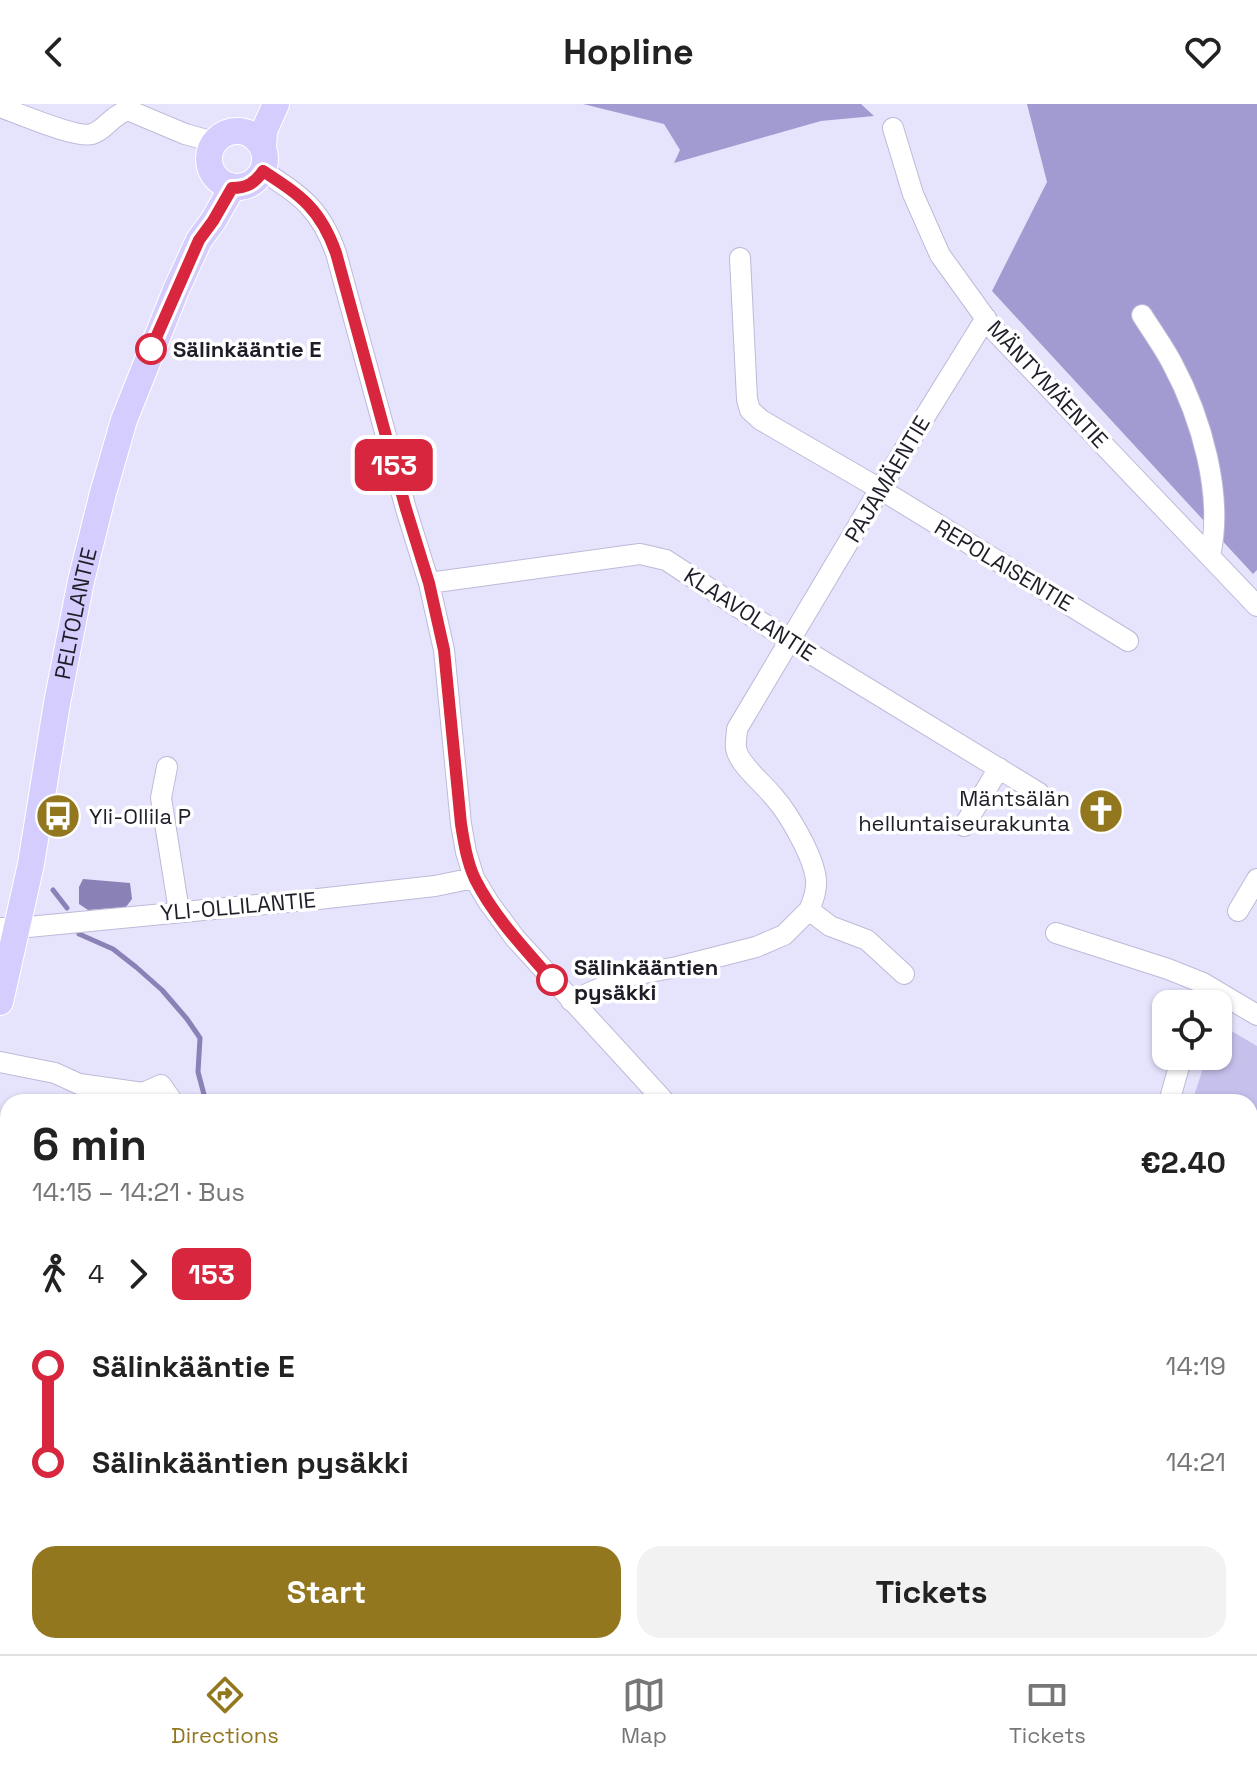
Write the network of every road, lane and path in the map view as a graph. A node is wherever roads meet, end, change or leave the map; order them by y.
1 (264, 104) edge
2 (276, 104) edge
3 (0, 107) edge
4 (893, 128) dead end
5 (225, 137) junction
6 (263, 159) junction
7 (224, 183) junction
8 (740, 258) dead end
9 (1142, 315) dead end
10 (986, 318) junction
11 (880, 489) junction
12 (1210, 556) junction
13 (429, 583) junction
14 (1257, 606) edge
15 (790, 641) junction
16 (1128, 641) dead end
17 (167, 767) dead end
18 (999, 768) junction
19 (1039, 793) dead end
20 (964, 826) dead end
21 (474, 878) junction
22 (1257, 879) edge
23 (809, 910) junction
24 (179, 911) junction
25 (1238, 911) dead end
26 (9, 928) edge
27 (1056, 933) dead end
28 (904, 974) dead end
29 (1203, 983) junction
30 (1201, 990) edge
31 (571, 1001) junction
32 (0, 1002) edge
33 (1257, 1015) edge
34 (0, 1062) edge
35 (1178, 1070) edge
36 (167, 1094) edge
37 (658, 1094) edge
38 (1171, 1094) edge

1 - 5 main road
2 - 6 main road
3 - 5 street
4 - 10 street, MÄNTYMÄENTIE
5 - 6 main road
5 - 7 main road
6 - 7 main road
6 - 13 street
7 - 26 main road, PELTOLANTIE
8 - 11 street, REPOLAISENTIE
9 - 12 street
10 - 11 street, PAJAMÄENTIE
10 - 12 street, MÄNTYMÄENTIE
11 - 15 street, PAJAMÄENTIE
11 - 16 street, REPOLAISENTIE
12 - 14 street, MÄNTYMÄENTIE
13 - 15 street, KLAAVOLANTIE
13 - 21 street
15 - 18 street, KLAAVOLANTIE
15 - 23 street, PAJAMÄENTIE
17 - 24 street
18 - 19 street, KLAAVOLANTIE
18 - 20 street
21 - 24 street, YLI-OLLILANTIE
21 - 31 street
22 - 25 street
23 - 28 street
23 - 31 street
24 - 26 street, YLI-OLLILANTIE
26 - 32 main road, PELTOLANTIE
27 - 29 street
29 - 30 street
29 - 33 street
31 - 37 street
34 - 36 street
35 - 38 street

